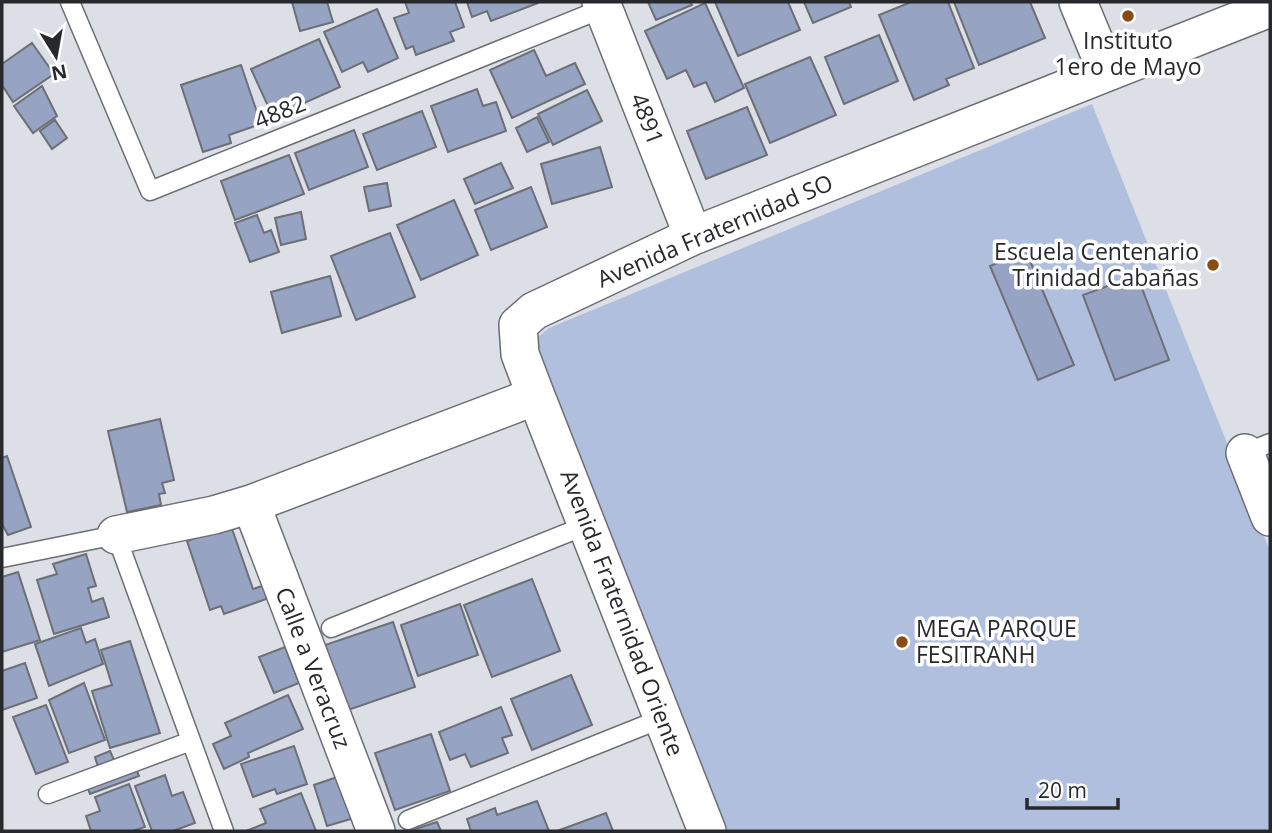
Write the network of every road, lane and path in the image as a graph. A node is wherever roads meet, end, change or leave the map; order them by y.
1 (70, 2) edge
2 (1078, 2) edge
3 (608, 4) edge
4 (1270, 8) edge
5 (1107, 72) junction
6 (693, 236) junction
7 (536, 396) junction
8 (1258, 448) edge
9 (251, 504) junction
10 (1270, 517) edge
11 (587, 525) junction
12 (116, 535) junction
13 (2, 558) edge
14 (331, 628) dead end
15 (663, 718) junction
16 (191, 741) junction
17 (48, 794) dead end
18 (392, 826) edge
19 (224, 831) edge
20 (707, 831) edge

1 - 3 lane, 4882
2 - 5 street
3 - 6 street, 4891
4 - 5 street, Avenida Fraternidad SO
5 - 6 street, Avenida Fraternidad SO
6 - 7 street, Avenida Fraternidad SO
7 - 9 street
7 - 11 street, Avenida Fraternidad Oriente
8 - 10 street
9 - 12 street
9 - 18 street, Calle a Veracruz
11 - 14 lane
11 - 15 street, Avenida Fraternidad Oriente
12 - 13 lane
12 - 16 lane
15 - 18 lane
15 - 20 street, Avenida Fraternidad Oriente
16 - 17 lane
16 - 19 lane

